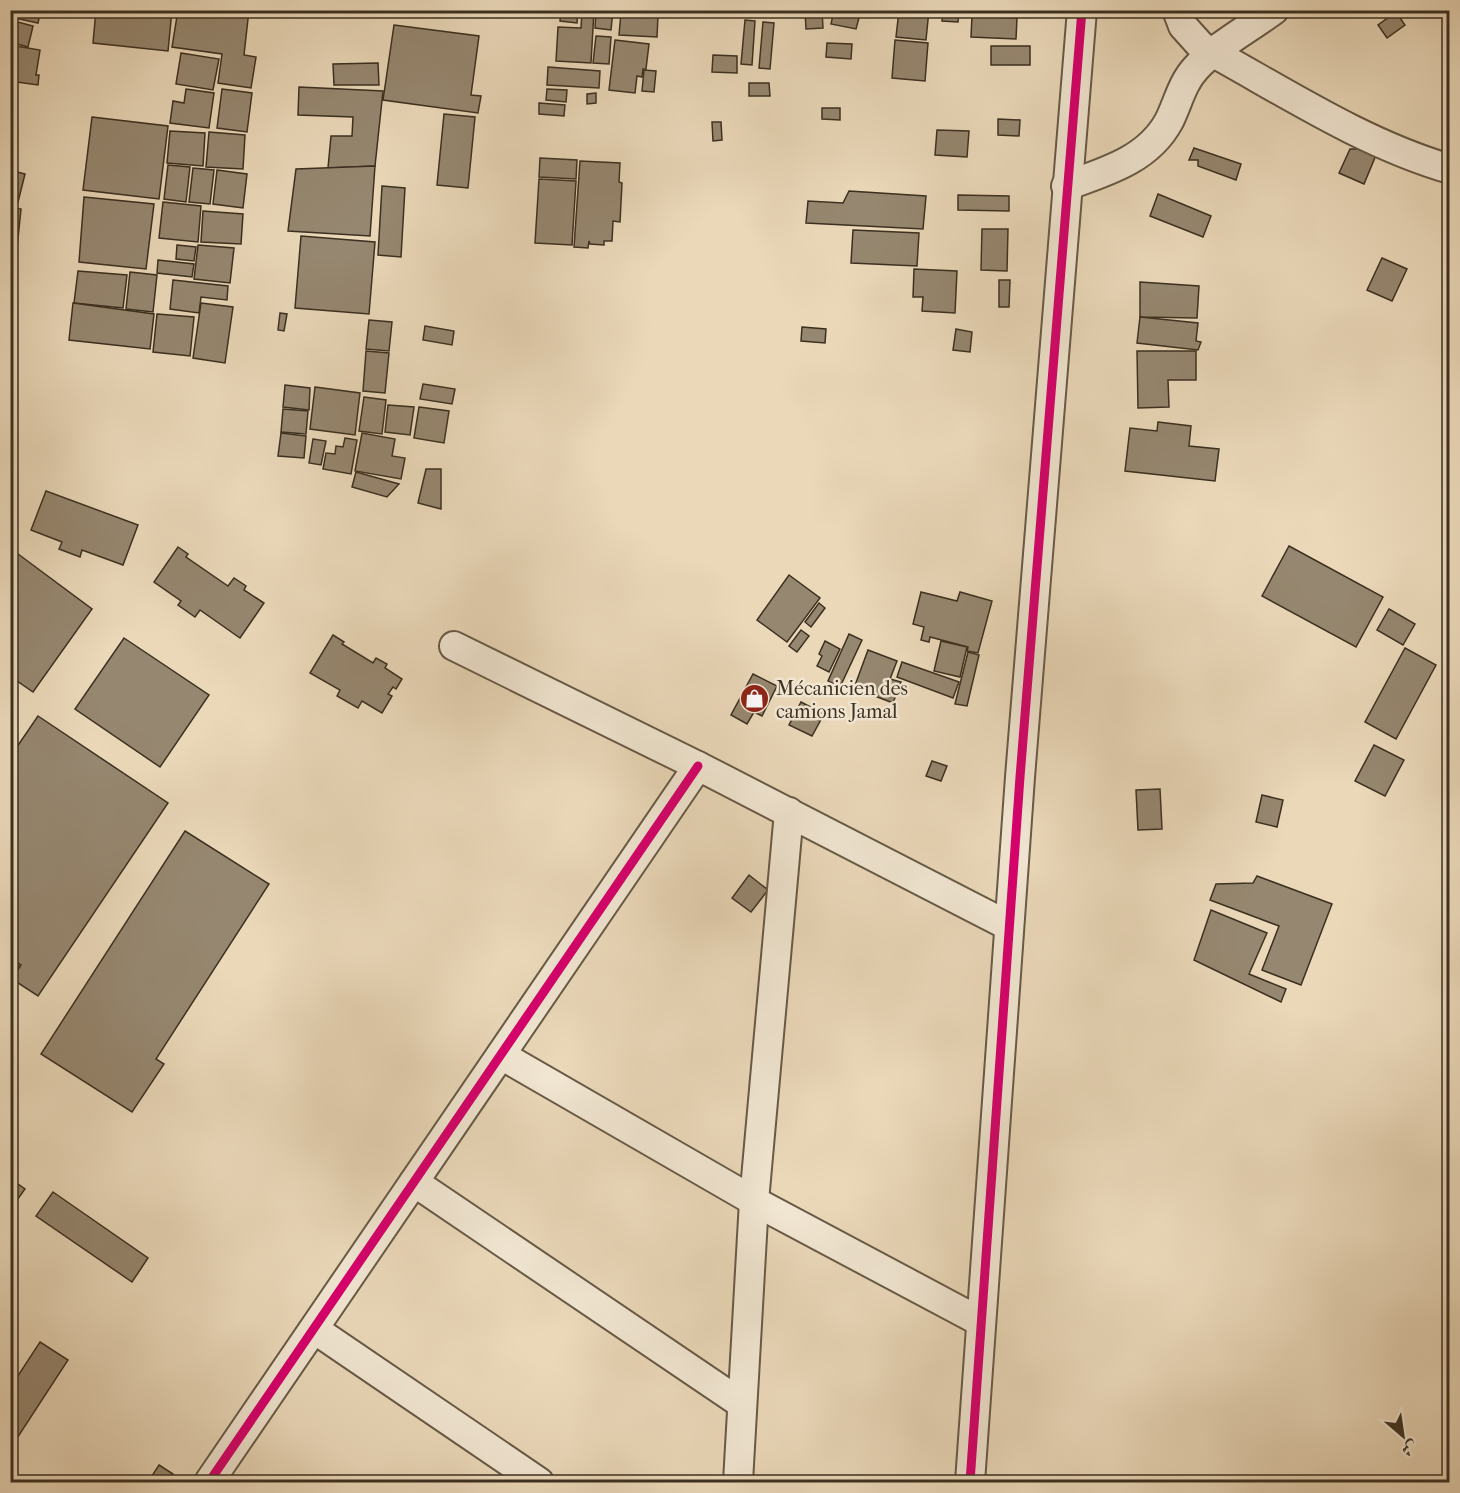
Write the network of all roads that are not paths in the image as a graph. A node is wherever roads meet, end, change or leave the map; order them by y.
1 (1082, 10) edge
2 (1177, 10) edge
3 (1275, 10) edge
4 (1214, 53) junction
5 (1449, 169) edge
6 (1066, 186) junction
7 (454, 646) dead end
8 (698, 766) junction
9 (789, 812) junction
10 (1009, 926) junction
11 (501, 1055) junction
12 (414, 1182) junction
13 (754, 1201) junction
14 (981, 1322) junction
15 (314, 1329) junction
16 (742, 1404) junction
17 (209, 1482) edge
18 (539, 1482) edge
19 (738, 1482) edge
20 (970, 1482) edge

1 - 6 street
2 - 4 street
3 - 4 street
4 - 5 street
4 - 6 street
6 - 10 street
7 - 8 street
8 - 9 street
8 - 11 street
9 - 10 street
9 - 13 street
10 - 14 street
11 - 12 street
11 - 13 street
12 - 15 street
12 - 16 street
13 - 14 street
13 - 16 street
14 - 20 street
15 - 17 street
15 - 18 street
16 - 19 street

